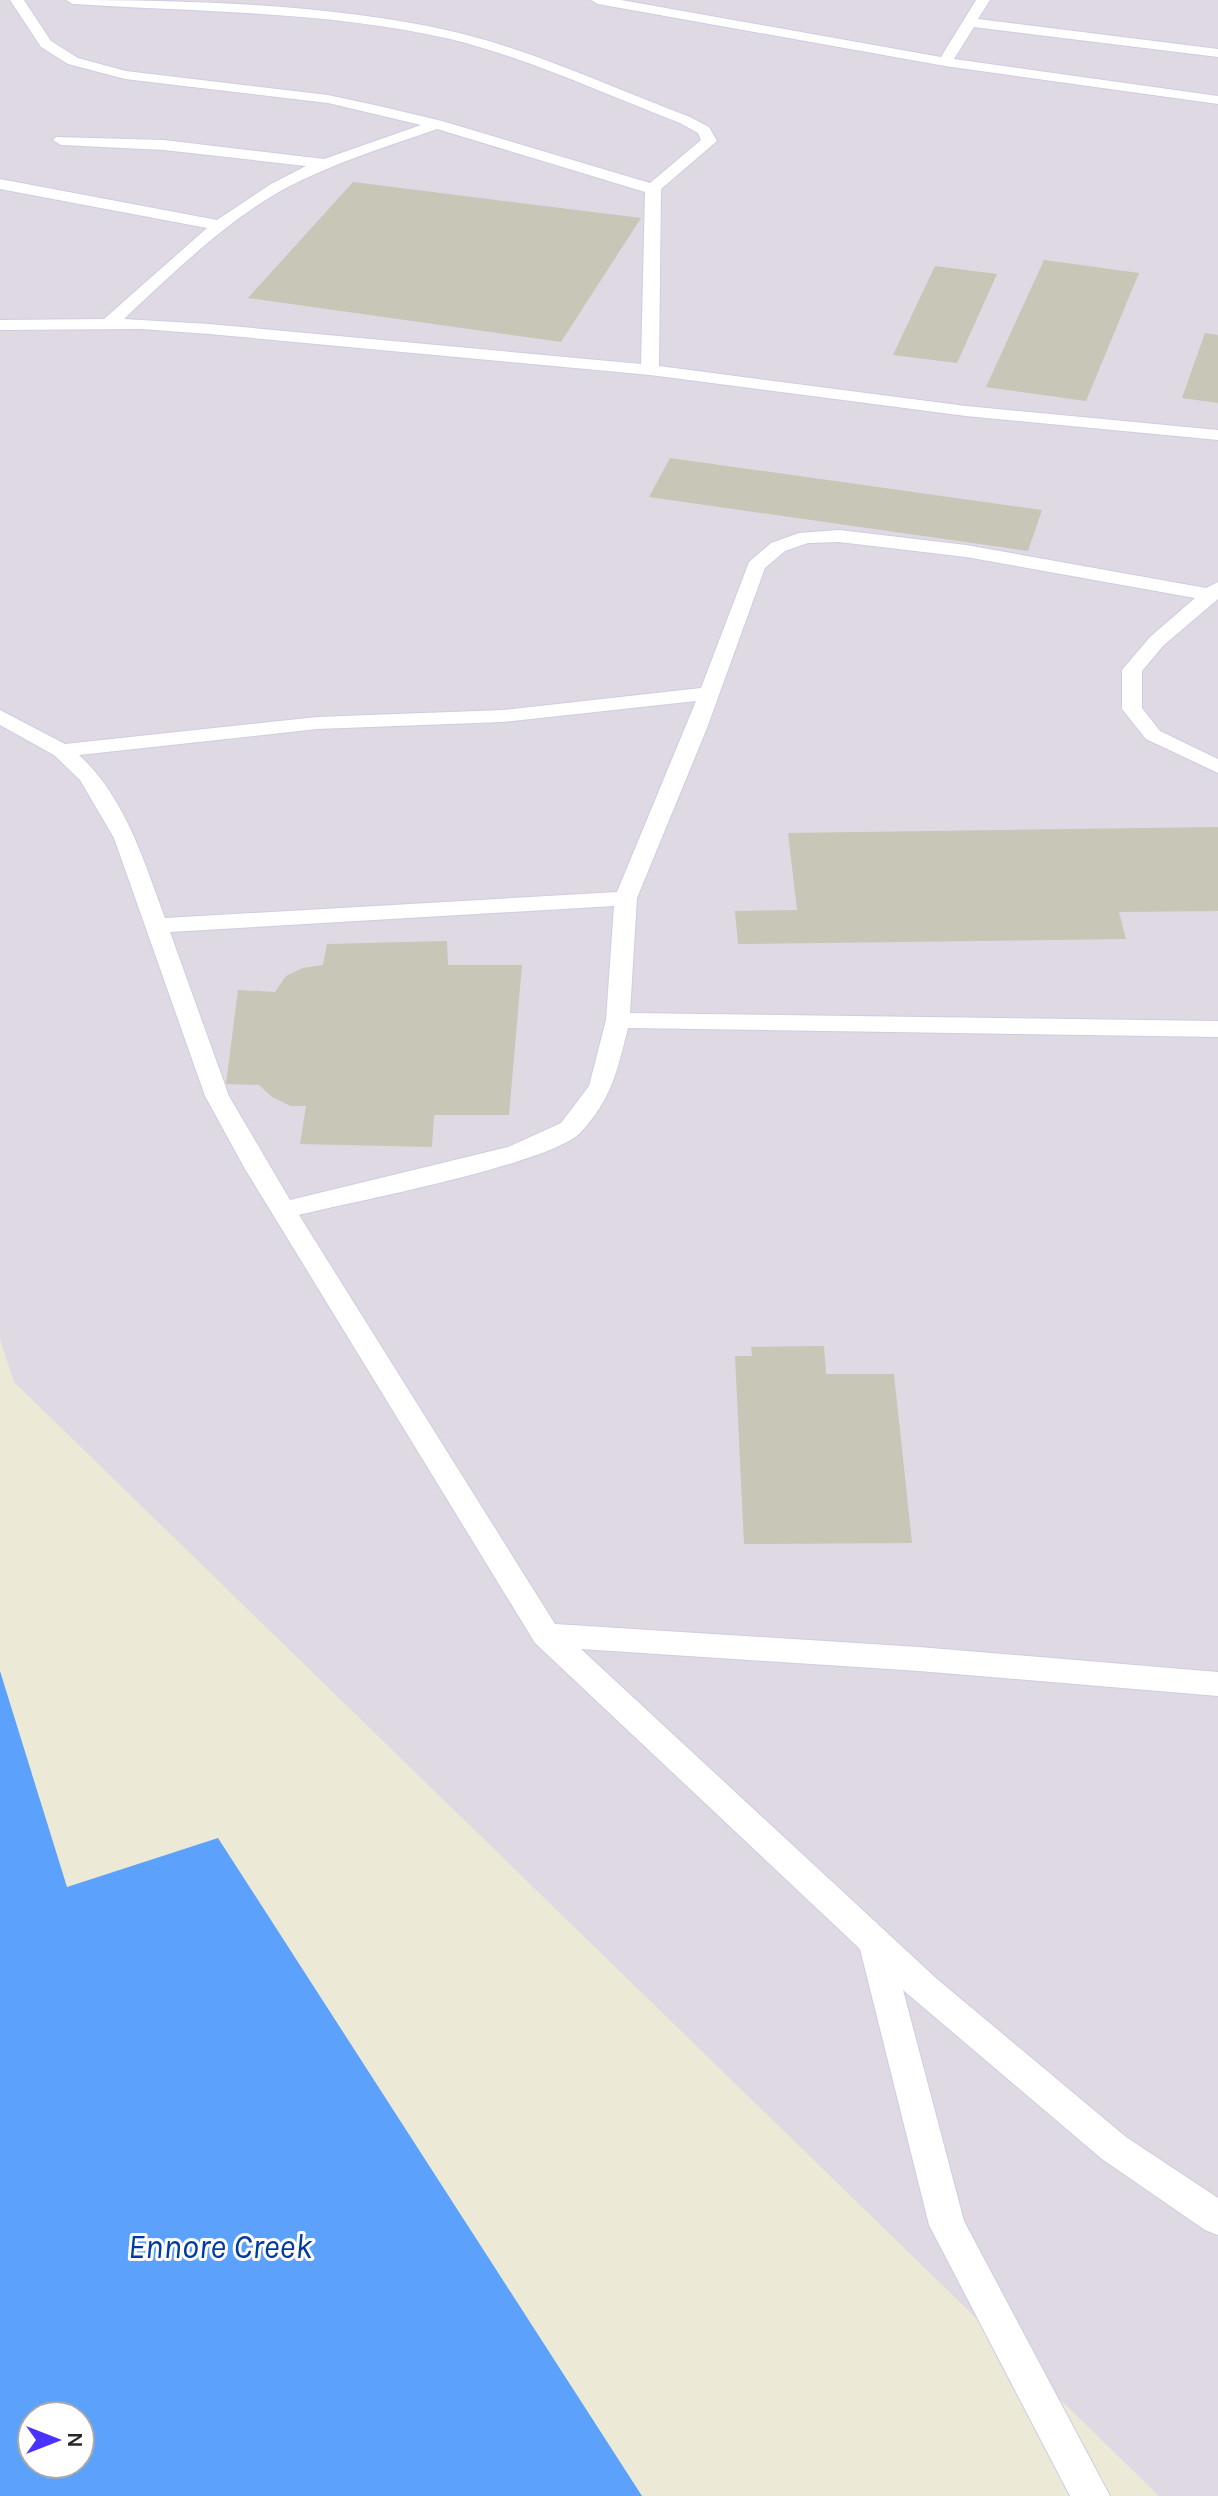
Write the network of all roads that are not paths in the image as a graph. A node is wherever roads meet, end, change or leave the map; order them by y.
1 (17, 0) edge
2 (73, 0) edge
3 (598, 0) edge
4 (983, 0) edge
5 (970, 22) junction
6 (1218, 53) edge
7 (945, 62) junction
8 (1218, 100) edge
9 (437, 124) junction
10 (61, 140) dead end
11 (329, 164) junction
12 (0, 184) edge
13 (653, 189) junction
14 (222, 226) junction
15 (109, 324) junction
16 (0, 325) edge
17 (650, 370) junction
18 (1218, 435) edge
19 (1214, 592) edge
20 (707, 694) junction
21 (0, 716) edge
22 (61, 751) junction
23 (1218, 767) edge
24 (626, 898) junction
25 (156, 926) junction
26 (618, 1020) junction
27 (1218, 1029) edge
28 (283, 1210) junction
29 (546, 1635) junction
30 (1218, 1684) edge
31 (874, 1941) junction
32 (1218, 2218) edge
33 (1091, 2496) edge

1 - 9 lane
2 - 13 lane
3 - 7 lane
4 - 5 lane
5 - 6 lane
5 - 7 lane
7 - 8 lane
9 - 11 lane
9 - 13 lane
10 - 11 lane
11 - 14 lane
12 - 14 lane
13 - 17 lane
14 - 15 lane
15 - 16 lane
15 - 17 lane
17 - 18 lane
19 - 20 lane
19 - 23 lane
20 - 22 lane
20 - 24 lane
21 - 22 lane
22 - 25 lane
24 - 25 lane
24 - 26 lane
25 - 28 lane
26 - 27 lane
26 - 28 lane
28 - 29 lane
29 - 30 lane
29 - 31 lane
31 - 32 lane
31 - 33 lane

